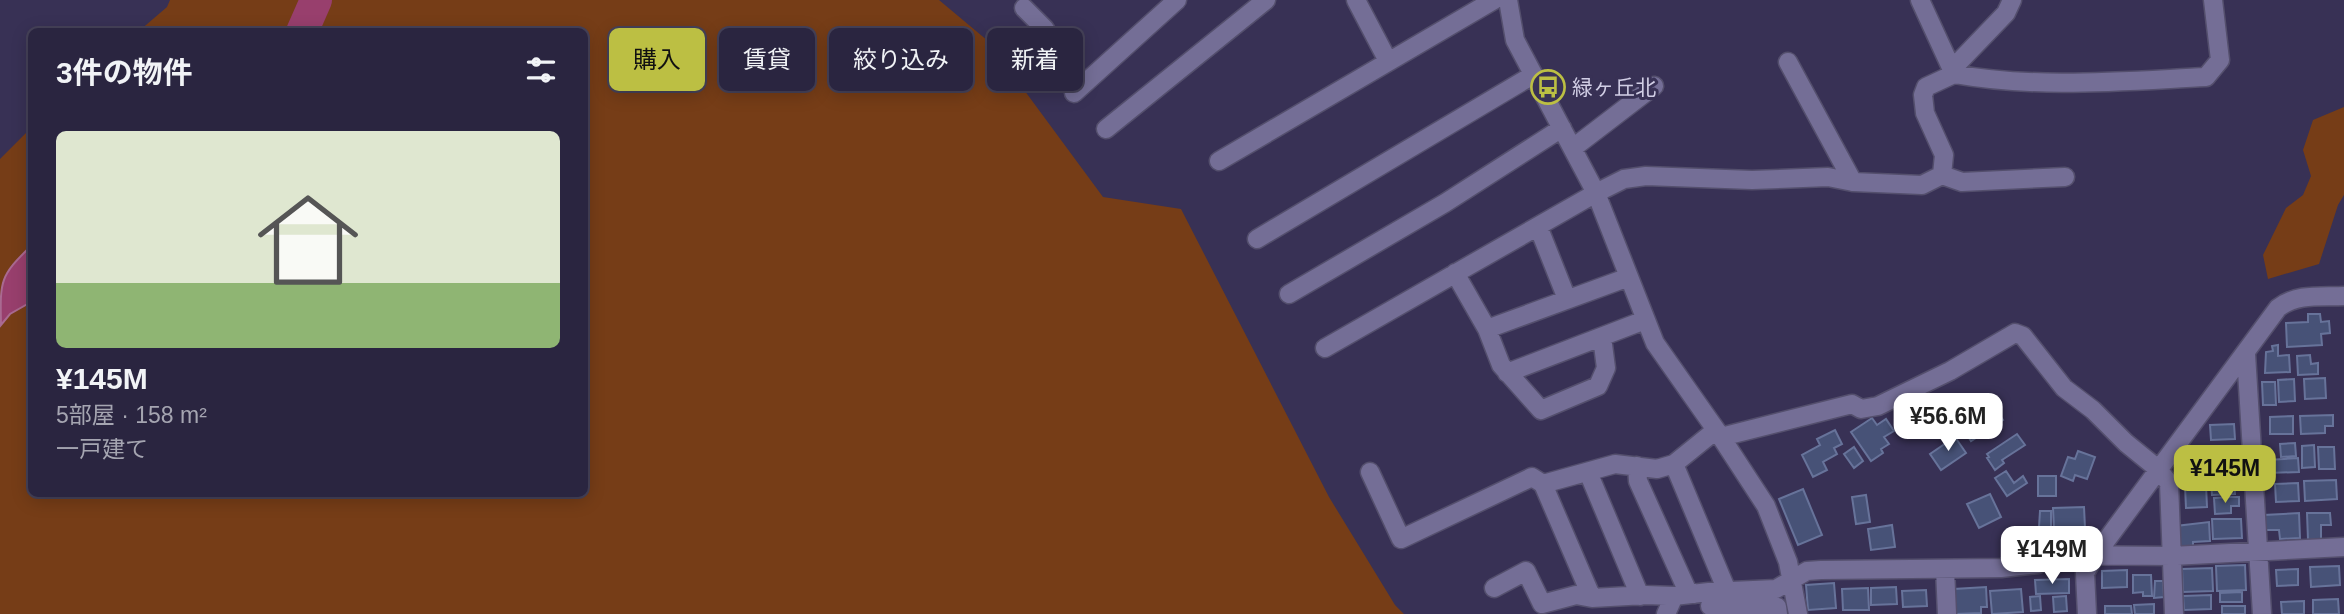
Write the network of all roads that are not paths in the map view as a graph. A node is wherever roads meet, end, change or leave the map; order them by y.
1 (1177, 0) edge
2 (1266, 0) edge
3 (1356, 0) edge
4 (1495, 0) edge
5 (1508, 0) edge
6 (1920, 0) edge
7 (2012, 0) edge
8 (2213, 0) edge
9 (1023, 3) edge
10 (1044, 28) edge
11 (1515, 40) junction
12 (1388, 61) junction
13 (1788, 62) dead end
14 (1954, 74) junction
15 (1533, 75) junction
16 (1654, 86) dead end
17 (1074, 93) dead end
18 (1562, 128) junction
19 (1106, 129) dead end
20 (1573, 148) junction
21 (1219, 161) dead end
22 (1942, 175) junction
23 (2065, 177) dead end
24 (1853, 182) junction
25 (1596, 193) junction
26 (1538, 226) junction
27 (1257, 239) dead end
28 (1455, 273) junction
29 (1629, 277) junction
30 (1289, 294) dead end
31 (2344, 296) edge
32 (1567, 299) junction
33 (1645, 320) junction
34 (1487, 329) junction
35 (1602, 337) junction
36 (1325, 348) dead end
37 (2246, 354) junction
38 (1507, 373) junction
39 (1719, 434) junction
40 (1674, 464) junction
41 (1637, 466) junction
42 (2158, 469) junction
43 (1370, 471) dead end
44 (1588, 471) junction
45 (1543, 484) junction
46 (2344, 547) edge
47 (2258, 552) junction
48 (2172, 556) junction
49 (2094, 557) junction
50 (1945, 569) junction
51 (1792, 578) junction
52 (1494, 588) dead end
53 (1640, 596) junction
54 (1674, 597) junction
55 (1592, 598) junction
56 (1710, 599) edge
57 (1666, 614) edge
58 (1777, 614) edge
59 (1798, 614) edge
60 (1947, 614) edge
61 (2087, 614) edge
62 (2174, 614) edge
63 (2262, 614) edge

1 - 17 street
2 - 19 street
3 - 12 street
4 - 11 street
4 - 12 street
5 - 11 street
6 - 14 street
7 - 14 street
8 - 14 street
9 - 10 street
11 - 15 street
12 - 21 street
13 - 24 street
14 - 22 street
15 - 18 street
15 - 27 street
16 - 20 street
18 - 20 street
18 - 30 street
20 - 25 street
22 - 23 street
22 - 24 street
24 - 25 street
25 - 26 street
25 - 29 street
26 - 28 street
26 - 32 street
28 - 34 street
28 - 36 street
29 - 32 street
29 - 33 street
31 - 37 street
32 - 34 street
33 - 35 street
33 - 39 street
34 - 38 street
35 - 38 street
35 - 38 street
37 - 42 street
37 - 47 street
39 - 40 street
39 - 42 street
39 - 51 street
40 - 41 street
40 - 56 street
41 - 44 street
41 - 56 street
42 - 48 street
42 - 49 street
43 - 45 street
44 - 45 street
44 - 53 street
45 - 55 street
46 - 47 street
47 - 48 street
47 - 63 street
48 - 49 street
48 - 62 street
49 - 50 street
49 - 61 street
50 - 51 street
50 - 60 street
51 - 56 street
51 - 59 street
52 - 55 street
53 - 54 street
53 - 55 street
54 - 56 street
54 - 57 street
56 - 58 street

